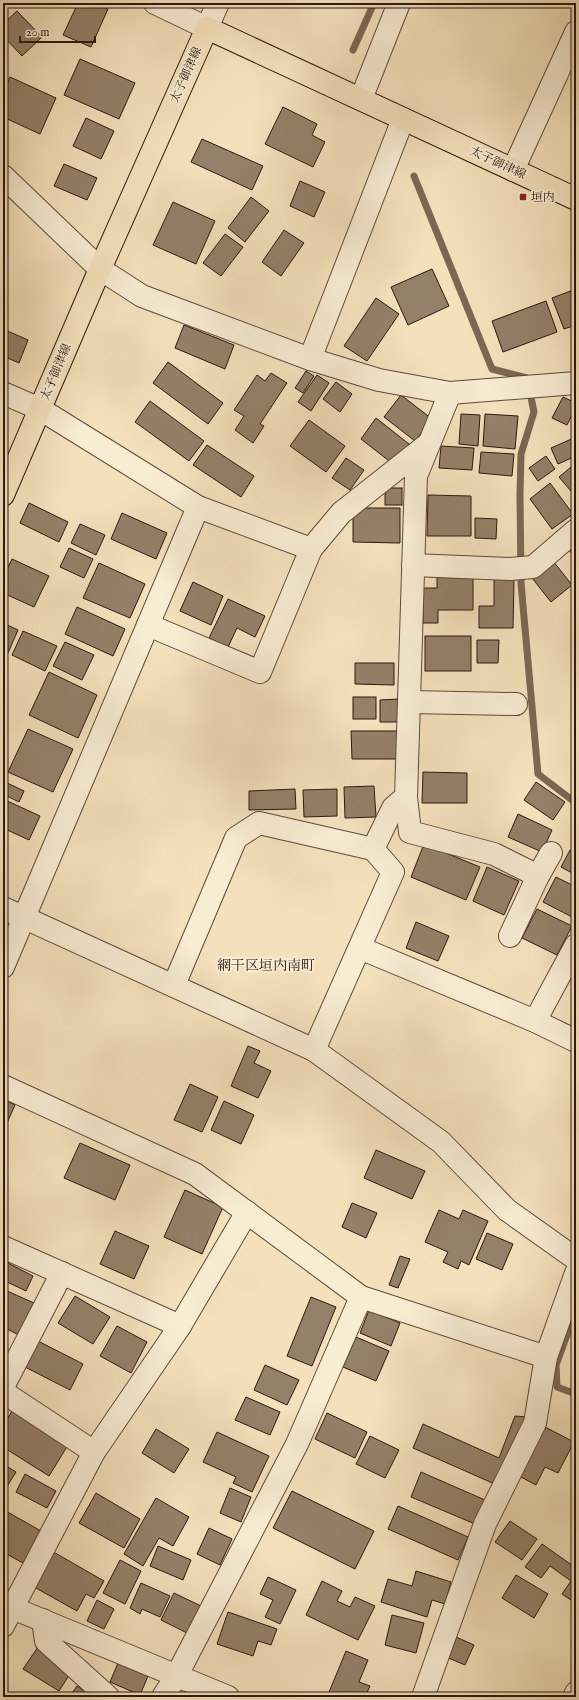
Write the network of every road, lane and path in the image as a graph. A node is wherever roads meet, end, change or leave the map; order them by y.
1 (155, 3) edge
2 (218, 3) edge
3 (399, 3) edge
4 (207, 28) junction
5 (576, 32) edge
6 (361, 99) junction
7 (403, 119) junction
8 (513, 170) junction
9 (3, 176) edge
10 (576, 199) edge
11 (100, 269) junction
12 (310, 359) junction
13 (576, 383) edge
14 (3, 393) edge
15 (450, 393) junction
16 (40, 410) junction
17 (428, 445) junction
18 (3, 495) edge
19 (198, 507) junction
20 (576, 530) edge
21 (311, 549) junction
22 (413, 565) junction
23 (148, 625) junction
24 (409, 702) junction
25 (516, 704) dead end
26 (406, 797) junction
27 (373, 849) junction
28 (552, 853) dead end
29 (538, 876) junction
30 (3, 908) edge
31 (24, 918) junction
32 (510, 936) dead end
33 (576, 945) edge
34 (360, 948) junction
35 (3, 967) edge
36 (174, 985) junction
37 (535, 1021) junction
38 (576, 1041) edge
39 (314, 1050) junction
40 (3, 1086) edge
41 (247, 1212) junction
42 (3, 1247) edge
43 (576, 1259) edge
44 (62, 1273) junction
45 (576, 1273) edge
46 (361, 1297) junction
47 (180, 1326) junction
48 (546, 1357) junction
49 (3, 1387) edge
50 (3, 1392) edge
51 (94, 1452) junction
52 (6, 1613) edge
53 (43, 1620) junction
54 (177, 1675) junction
55 (576, 1693) edge
56 (108, 1697) edge
57 (163, 1697) edge
58 (228, 1697) edge
59 (422, 1697) edge
60 (574, 1697) edge

1 - 4 street
2 - 4 street
3 - 6 street
4 - 6 main road, 太子御津線
4 - 11 main road, 太子御津線
5 - 8 street
6 - 7 main road, 太子御津線
7 - 8 main road, 太子御津線
7 - 12 street
8 - 10 main road, 太子御津線
9 - 11 street
11 - 12 street
11 - 16 main road, 太子御津線
12 - 15 street
13 - 15 street
14 - 16 street
15 - 17 street
16 - 18 main road, 太子御津線
16 - 19 street
17 - 21 street
17 - 22 street
19 - 21 street
19 - 23 street
20 - 22 street
21 - 23 street
22 - 24 street
23 - 31 street
24 - 25 street
24 - 26 street
26 - 27 street
26 - 29 street
27 - 34 street
27 - 36 street
28 - 29 street
29 - 32 street
30 - 31 street
31 - 35 street
31 - 36 street
33 - 37 street
34 - 37 street
34 - 39 street
36 - 39 street
37 - 38 street
39 - 43 street
40 - 41 street
41 - 46 street
41 - 47 street
42 - 44 street
44 - 47 street
44 - 49 street
45 - 48 street
46 - 48 street
46 - 54 street
47 - 51 street
48 - 59 street
50 - 51 street
51 - 52 street
52 - 53 street
53 - 54 street
53 - 56 street
54 - 57 street
54 - 58 street
55 - 60 street

